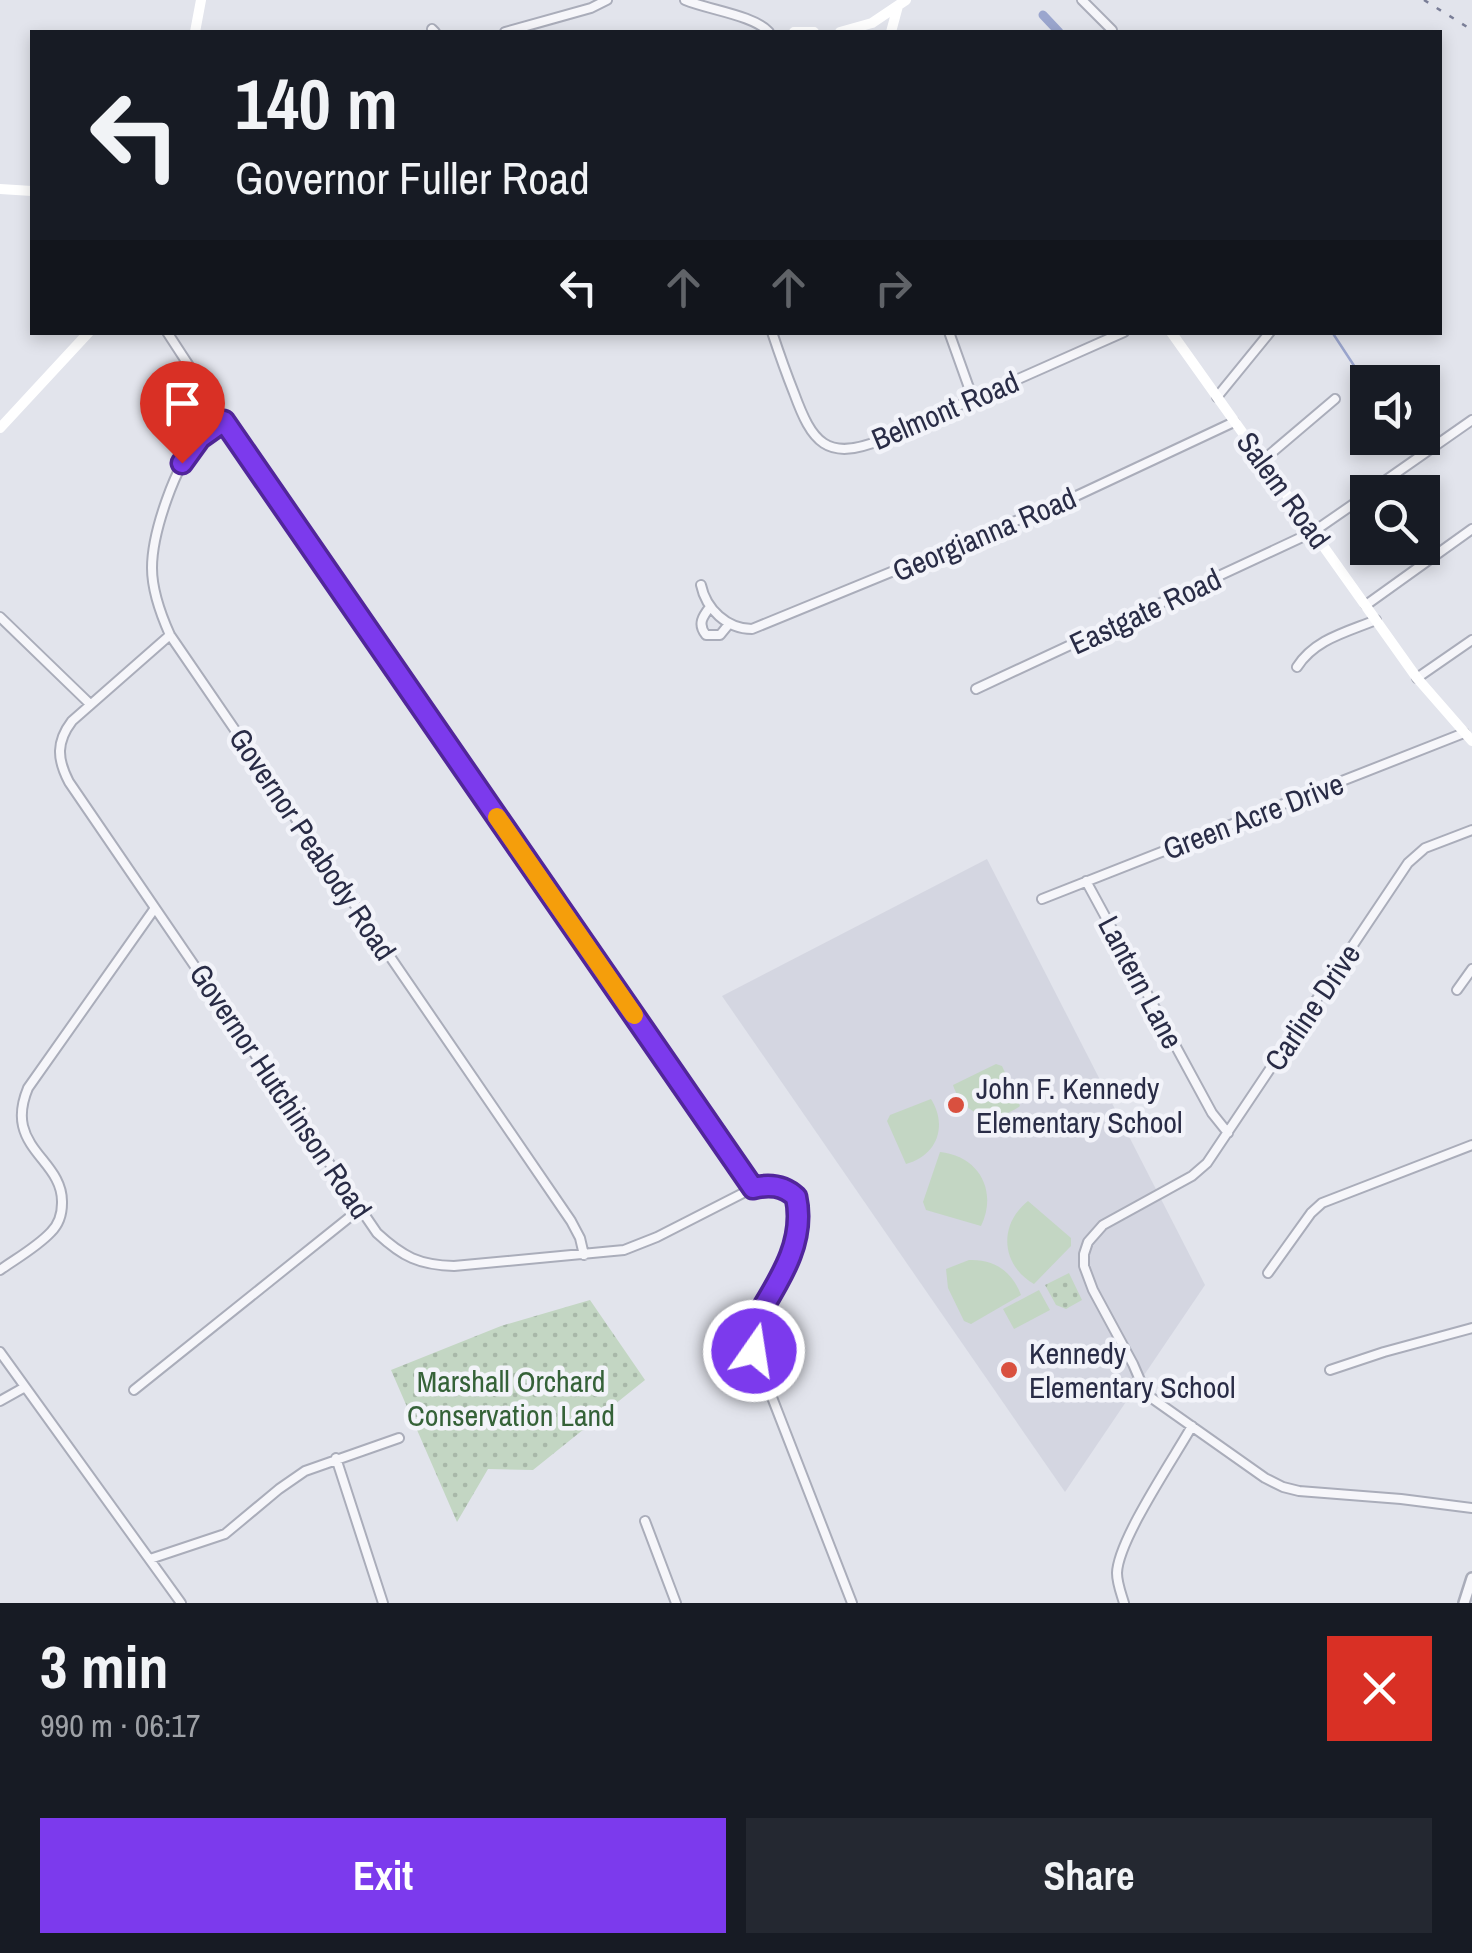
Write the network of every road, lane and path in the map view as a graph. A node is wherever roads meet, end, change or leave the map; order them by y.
1 (201, 0) edge
2 (608, 0) edge
3 (686, 0) edge
4 (1082, 0) edge
5 (902, 3) edge
6 (195, 30) edge
7 (510, 30) edge
8 (767, 30) edge
9 (847, 30) edge
10 (891, 30) edge
11 (1112, 30) dead end
12 (0, 188) edge
13 (30, 191) edge
14 (86, 335) edge
15 (169, 335) edge
16 (773, 335) edge
17 (950, 335) edge
18 (1117, 335) edge
19 (1173, 335) edge
20 (1268, 335) edge
21 (1217, 397) junction
22 (973, 399) junction
23 (1334, 399) dead end
24 (1472, 420) edge
25 (224, 421) junction
26 (1234, 422) junction
27 (0, 428) edge
28 (1262, 461) junction
29 (1394, 475) edge
30 (1350, 506) edge
31 (1472, 529) edge
32 (1313, 532) junction
33 (702, 586) dead end
34 (1366, 605) junction
35 (710, 607) junction
36 (0, 617) edge
37 (1376, 620) junction
38 (729, 624) junction
39 (170, 635) junction
40 (1472, 640) edge
41 (1297, 667) dead end
42 (1417, 678) junction
43 (976, 689) dead end
44 (90, 704) junction
45 (1469, 738) edge
46 (1472, 830) edge
47 (1086, 882) junction
48 (1042, 899) dead end
49 (155, 908) junction
50 (1472, 968) edge
51 (1457, 990) dead end
52 (1228, 1133) junction
53 (1472, 1145) edge
54 (753, 1188) junction
55 (361, 1208) junction
56 (584, 1255) junction
57 (0, 1270) edge
58 (1268, 1273) dead end
59 (1472, 1328) edge
60 (0, 1352) edge
61 (1330, 1370) dead end
62 (26, 1387) junction
63 (134, 1390) dead end
64 (0, 1401) edge
65 (1192, 1426) junction
66 (399, 1438) dead end
67 (336, 1458) junction
68 (1472, 1508) edge
69 (645, 1521) dead end
70 (150, 1560) junction
71 (1472, 1578) edge
72 (182, 1603) edge
73 (384, 1603) edge
74 (676, 1603) edge
75 (852, 1603) edge
76 (1124, 1603) edge
77 (1464, 1603) edge

1 - 6 main road
2 - 7 street
3 - 8 street
4 - 11 street
5 - 9 main road
5 - 10 main road
12 - 13 main road
14 - 27 main road
15 - 25 street
16 - 22 street, Belmont Road
17 - 22 street
18 - 22 street, Belmont Road
19 - 21 main road, Salem Road
20 - 21 street
21 - 26 main road, Salem Road
23 - 28 street
24 - 29 street, Eastgate Road
25 - 39 street, Governor Peabody Road
25 - 54 street
26 - 28 main road, Salem Road
26 - 38 street, Georgianna Road
28 - 32 main road, Salem Road
30 - 32 street, Eastgate Road
31 - 34 street
32 - 34 main road, Salem Road
32 - 43 street, Eastgate Road
33 - 35 street, Georgianna Road
34 - 37 main road, Salem Road
35 - 38 street, Georgianna Road
35 - 38 street, Georgianna Road
36 - 44 street
37 - 41 street
37 - 42 main road, Salem Road
39 - 44 street, Governor Hutchinson Road
39 - 56 street, Governor Peabody Road
40 - 42 street
42 - 45 main road, Salem Road
44 - 49 street, Governor Hutchinson Road
45 - 47 street, Green Acre Drive
46 - 52 street, Carline Drive
47 - 48 street, Green Acre Drive
47 - 52 street, Lantern Lane
49 - 55 street, Governor Hutchinson Road
49 - 57 street
50 - 51 street
52 - 65 street, Carline Drive
53 - 58 street
54 - 56 street, Governor Hutchinson Road
54 - 75 street
55 - 56 street, Governor Hutchinson Road
55 - 63 street
59 - 61 street
60 - 62 street
62 - 64 street
62 - 70 street
65 - 68 street, Carline Drive
65 - 76 street
66 - 67 street
67 - 70 street
67 - 73 street
69 - 74 street
70 - 72 street
71 - 77 street

